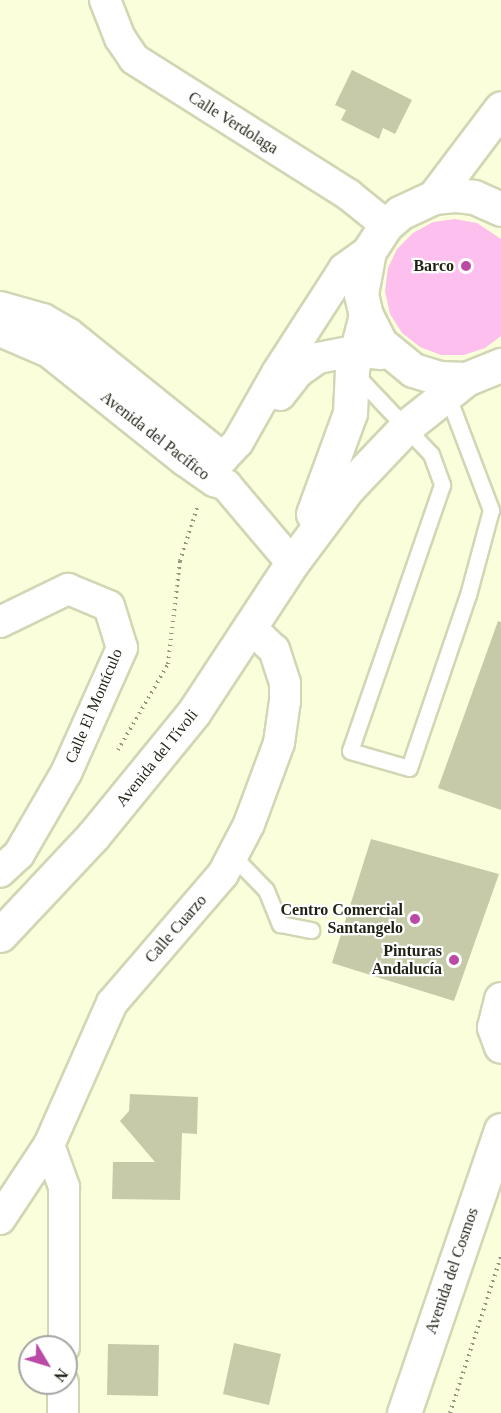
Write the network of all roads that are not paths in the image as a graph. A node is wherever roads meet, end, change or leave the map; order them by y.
1 (105, 0) edge
2 (501, 108) edge
3 (434, 197) junction
4 (501, 209) edge
5 (378, 238) junction
6 (0, 307) edge
7 (366, 315) junction
8 (0, 331) edge
9 (390, 355) junction
10 (345, 358) junction
11 (481, 377) edge
12 (407, 426) junction
13 (226, 485) junction
14 (292, 563) junction
15 (0, 622) edge
16 (252, 629) junction
17 (233, 856) junction
18 (0, 872) edge
19 (311, 930) dead end
20 (0, 935) edge
21 (501, 999) edge
22 (501, 1046) edge
23 (501, 1130) edge
24 (49, 1145) junction
25 (0, 1219) edge
26 (64, 1335) edge
27 (63, 1395) edge
28 (63, 1413) edge
29 (404, 1413) edge

1 - 5 street, Calle Verdolaga
2 - 3 main road
3 - 4 main road
3 - 5 main road
5 - 6 street
5 - 7 main road
7 - 9 main road
7 - 10 main road, Avenida del Tívoli
8 - 13 street, Avenida del Pacífico
9 - 10 street
9 - 11 main road
10 - 12 lane
10 - 13 street
10 - 14 main road, Avenida del Tívoli
11 - 12 main road, Avenida del Tívoli
11 - 12 lane
12 - 14 main road, Avenida del Tívoli
13 - 14 street, Avenida del Pacífico
14 - 16 main road, Avenida del Tívoli
15 - 18 street, Calle El Montículo
16 - 17 street, Calle Cuarzo
16 - 20 main road, Avenida del Tívoli
17 - 19 lane
17 - 24 street, Calle Cuarzo
21 - 22 main road
23 - 29 main road, Avenida del Cosmos
24 - 25 street, Calle Cuarzo
24 - 26 street
27 - 28 street

